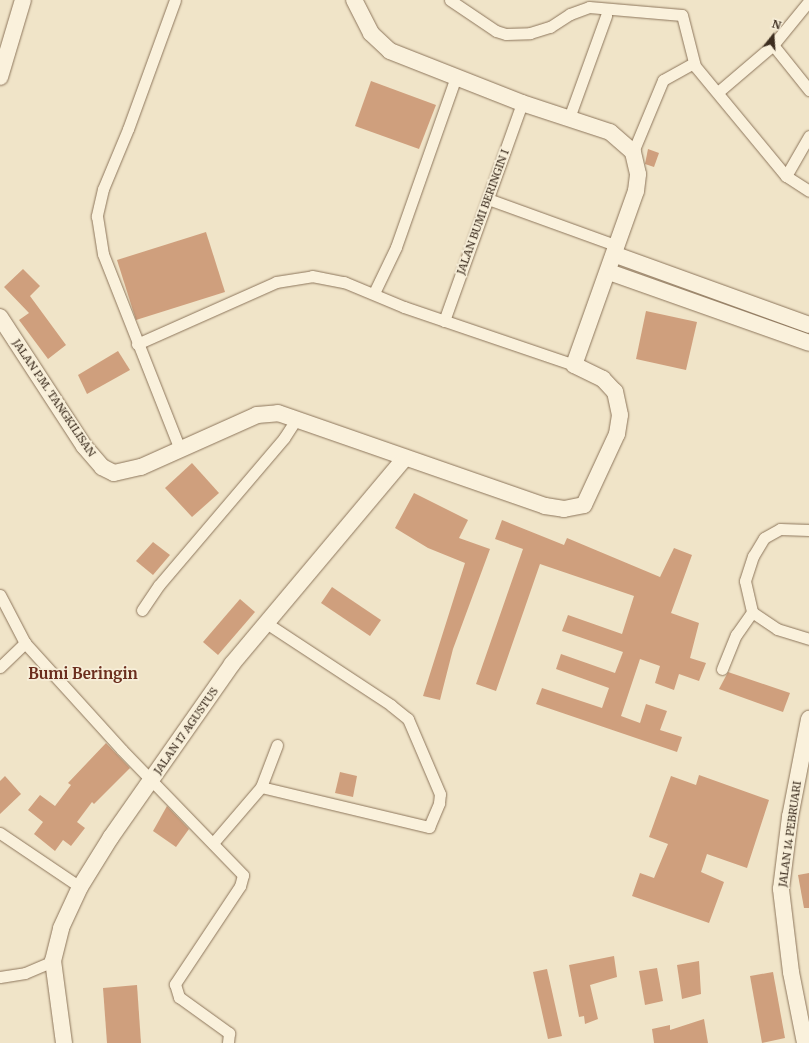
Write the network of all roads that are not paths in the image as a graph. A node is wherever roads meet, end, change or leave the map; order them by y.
1 (23, 0) edge
2 (176, 0) edge
3 (354, 0) edge
4 (450, 0) edge
5 (809, 1) edge
6 (606, 16) dead end
7 (5, 44) edge
8 (773, 44) junction
9 (694, 63) junction
10 (0, 77) edge
11 (456, 77) junction
12 (809, 90) edge
13 (718, 92) junction
14 (522, 102) junction
15 (569, 118) junction
16 (809, 136) edge
17 (633, 152) junction
18 (786, 176) junction
19 (809, 191) edge
20 (488, 199) junction
21 (617, 250) junction
22 (609, 272) junction
23 (685, 280) junction
24 (374, 294) junction
25 (679, 295) junction
26 (0, 317) edge
27 (766, 318) junction
28 (444, 321) junction
29 (809, 325) edge
30 (809, 343) edge
31 (137, 344) junction
32 (574, 365) junction
33 (297, 418) junction
34 (180, 450) junction
35 (405, 458) junction
36 (809, 530) edge
37 (0, 595) edge
38 (142, 610) dead end
39 (752, 612) junction
40 (266, 624) junction
41 (809, 639) edge
42 (25, 643) junction
43 (0, 667) edge
44 (722, 669) dead end
45 (809, 719) edge
46 (807, 738) edge
47 (277, 745) dead end
48 (151, 780) junction
49 (261, 787) junction
50 (0, 833) edge
51 (213, 843) junction
52 (80, 887) junction
53 (53, 961) junction
54 (0, 977) edge
55 (804, 1007) edge
56 (64, 1043) edge
57 (228, 1043) edge
58 (805, 1043) edge

1 - 7 street
2 - 31 street
3 - 11 street
4 - 9 street
5 - 8 street
6 - 15 street
7 - 10 street
8 - 12 street
8 - 13 street
9 - 13 street
9 - 17 street
11 - 14 street
11 - 24 street
13 - 18 street
14 - 15 street
14 - 20 street, JALAN BUMI BERINGIN I
15 - 17 street
16 - 18 street
17 - 21 street
18 - 19 street
20 - 21 street
20 - 28 street, JALAN BUMI BERINGIN I
21 - 22 street
21 - 23 street
22 - 25 street
22 - 32 street
23 - 25 street
23 - 27 street
24 - 28 street
24 - 31 street
25 - 27 street
26 - 34 street, JALAN P.M. TANGKILISAN
27 - 29 street
27 - 30 street
28 - 32 street
31 - 34 street
32 - 35 street, JALAN P.M. TANGKILISAN
33 - 34 street, JALAN P.M. TANGKILISAN
33 - 35 street, JALAN P.M. TANGKILISAN
33 - 38 street
35 - 40 street, JALAN 17 AGUSTUS
36 - 39 street
37 - 42 street
39 - 41 street
39 - 44 street
40 - 48 street, JALAN 17 AGUSTUS
40 - 49 street
42 - 43 street
42 - 48 street
45 - 46 street, JALAN 14 PEBRUARI
46 - 55 street, JALAN 14 PEBRUARI
47 - 49 street
48 - 51 street
48 - 52 street, JALAN 17 AGUSTUS
49 - 51 street
50 - 52 street
51 - 57 street
52 - 53 street, JALAN 17 AGUSTUS
53 - 54 street
53 - 56 street, JALAN 17 AGUSTUS
55 - 58 street, JALAN 14 PEBRUARI

